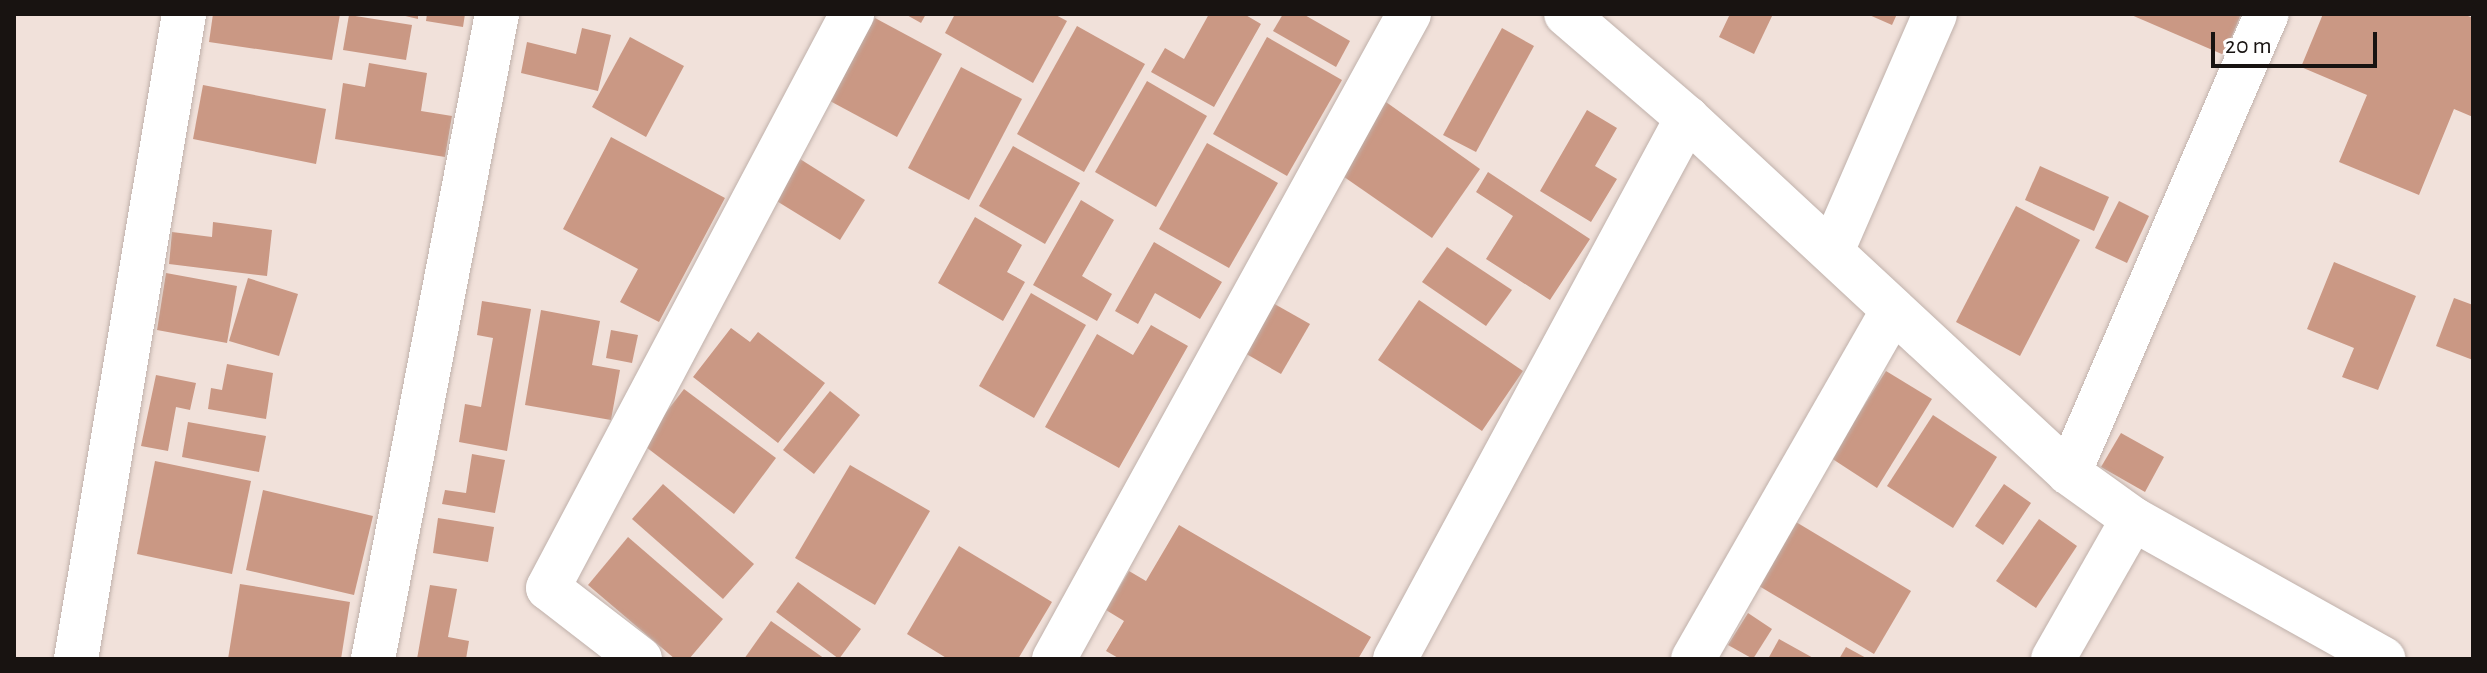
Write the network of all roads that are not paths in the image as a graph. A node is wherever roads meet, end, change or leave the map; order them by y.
1 (184, 14) edge
2 (497, 14) edge
3 (852, 14) edge
4 (1409, 14) edge
5 (1935, 14) edge
6 (2267, 14) edge
7 (1589, 22) edge
8 (1687, 118) junction
9 (1832, 251) junction
10 (1893, 310) junction
11 (2069, 473) junction
12 (2133, 519) junction
13 (76, 659) edge
14 (373, 659) edge
15 (640, 659) edge
16 (1054, 659) edge
17 (1395, 659) edge
18 (1693, 659) edge
19 (2053, 659) edge
20 (2383, 659) edge

1 - 13 street
2 - 14 street
3 - 15 street
4 - 16 street
5 - 9 street
6 - 11 street
7 - 8 street
8 - 9 street
8 - 17 street
9 - 10 street
10 - 11 street
10 - 18 street
11 - 12 street
12 - 19 street
12 - 20 street

